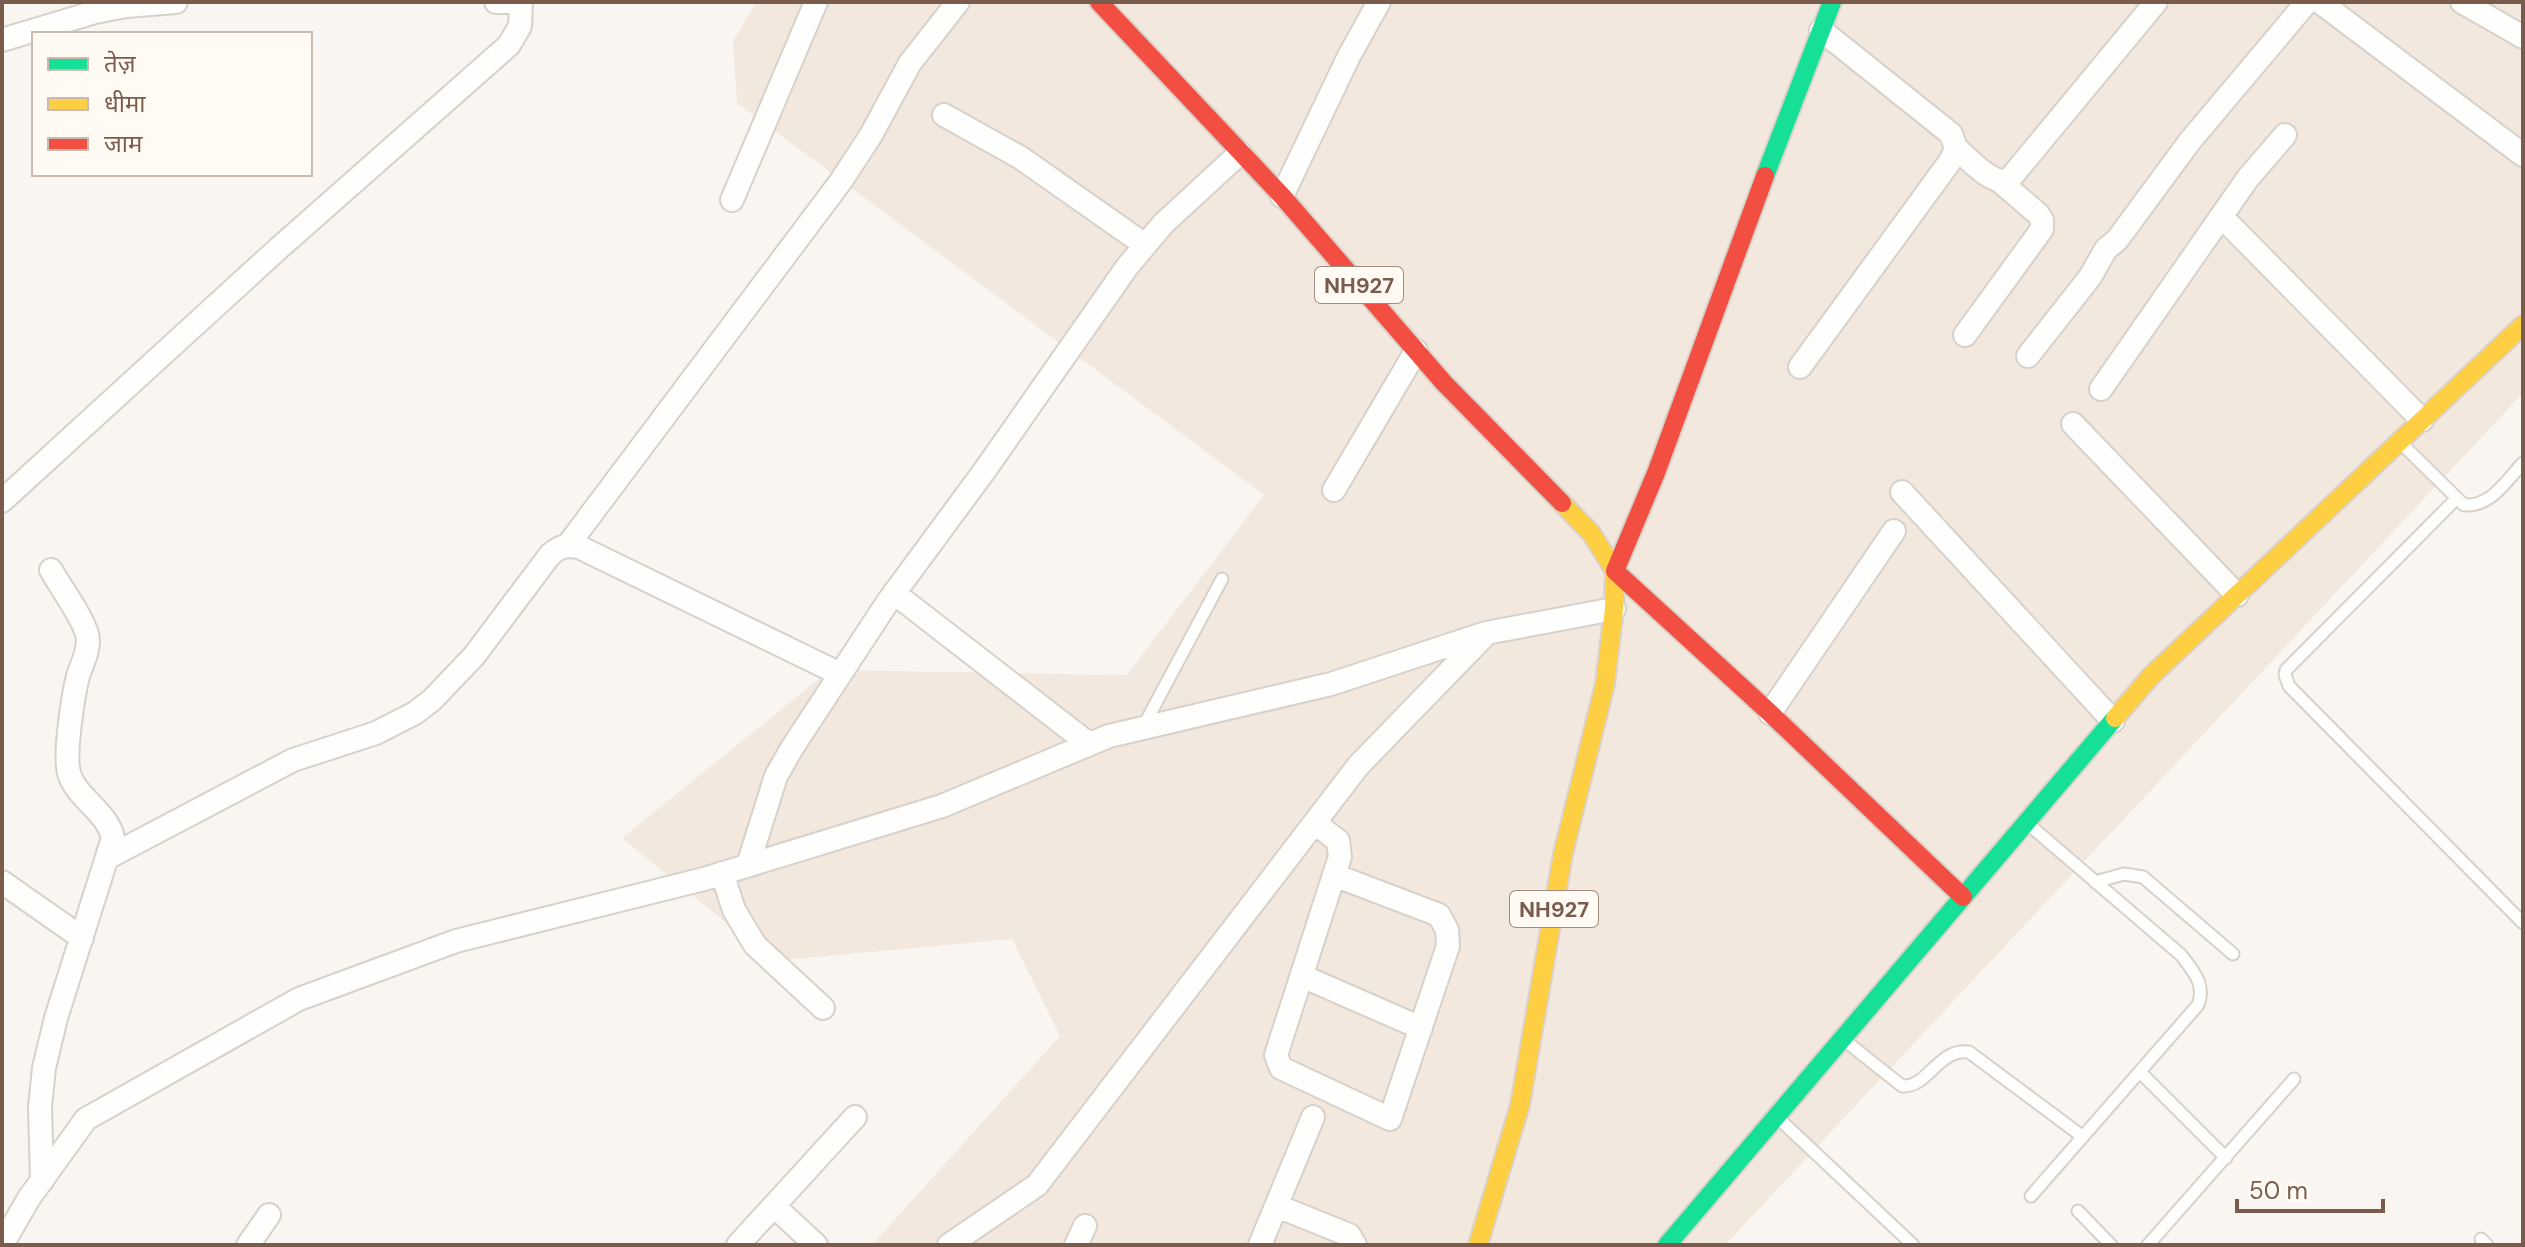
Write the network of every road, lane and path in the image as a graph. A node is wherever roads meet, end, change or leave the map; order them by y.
1 (176, 2) edge
2 (496, 2) edge
3 (510, 2) edge
4 (521, 2) edge
5 (816, 2) edge
6 (958, 2) edge
7 (1099, 2) edge
8 (1379, 2) edge
9 (1832, 2) edge
10 (2156, 2) edge
11 (2307, 2) edge
12 (2320, 2) edge
13 (2462, 2) edge
14 (1821, 30) junction
15 (2523, 37) edge
16 (2, 40) edge
17 (944, 115) dead end
18 (2285, 135) dead end
19 (1956, 148) junction
20 (1240, 153) junction
21 (2523, 155) edge
22 (2002, 183) junction
23 (1282, 196) junction
24 (732, 200) dead end
25 (2222, 217) junction
26 (1145, 245) junction
27 (2523, 325) edge
28 (1965, 335) dead end
29 (1416, 351) junction
30 (2028, 356) dead end
31 (1800, 367) dead end
32 (2101, 389) dead end
33 (2422, 420) junction
34 (2073, 424) dead end
35 (2399, 442) junction
36 (2523, 463) edge
37 (1334, 490) dead end
38 (1902, 492) dead end
39 (2457, 498) junction
40 (2, 501) edge
41 (1894, 531) dead end
42 (568, 545) junction
43 (51, 570) dead end
44 (1615, 571) junction
45 (1222, 579) dead end
46 (894, 593) junction
47 (2237, 595) junction
48 (1614, 609) junction
49 (1486, 633) junction
50 (840, 674) junction
51 (1770, 713) junction
52 (2113, 721) junction
53 (1143, 728) junction
54 (1089, 744) junction
55 (1315, 823) junction
56 (2027, 823) junction
57 (107, 858) junction
58 (748, 865) junction
59 (722, 873) junction
60 (1334, 875) junction
61 (2, 882) edge
62 (2095, 882) junction
63 (1963, 897) junction
64 (2523, 923) edge
65 (82, 938) junction
66 (2233, 954) dead end
67 (1302, 976) junction
68 (823, 1008) dead end
69 (1421, 1028) junction
70 (1843, 1039) junction
71 (2140, 1072) junction
72 (2294, 1079) dead end
73 (1776, 1116) junction
74 (855, 1117) dead end
75 (1313, 1117) dead end
76 (2083, 1137) junction
77 (2226, 1158) junction
78 (42, 1181) junction
79 (2031, 1196) dead end
80 (774, 1206) junction
81 (1277, 1206) junction
82 (2078, 1211) dead end
83 (269, 1215) dead end
84 (2, 1245) edge
85 (248, 1245) edge
86 (738, 1245) edge
87 (816, 1245) edge
88 (949, 1245) edge
89 (1260, 1245) edge
90 (1355, 1245) edge
91 (1478, 1245) edge
92 (1667, 1245) edge
93 (1913, 1245) edge
94 (2111, 1245) edge
95 (2148, 1245) edge

1 - 16 street
2 - 3 street
4 - 40 street
5 - 24 street
6 - 42 street
7 - 20 main road, NH927
8 - 23 street
9 - 14 main road
10 - 22 street
11 - 30 street
12 - 21 street
13 - 15 street
14 - 19 street
14 - 44 main road
17 - 26 street
18 - 25 street
19 - 22 street
19 - 31 street
20 - 23 main road, NH927
20 - 26 street
22 - 28 street
23 - 29 main road, NH927
25 - 32 street
25 - 33 street
26 - 46 street
27 - 33 main road
29 - 37 street
29 - 44 main road, NH927
33 - 35 main road
34 - 47 street
35 - 39 lane
35 - 47 main road
36 - 39 lane
38 - 52 street
39 - 64 lane
41 - 51 street
42 - 50 street
42 - 57 street
43 - 57 street
44 - 48 main road, NH927
44 - 51 main road
45 - 53 lane
46 - 50 street
46 - 54 street
47 - 52 main road
48 - 49 street
48 - 91 main road, NH927
49 - 53 street
49 - 55 street
50 - 58 street
51 - 63 main road
52 - 56 main road
53 - 54 street
54 - 58 street
55 - 60 street
55 - 88 street
56 - 62 lane
56 - 63 main road
57 - 65 street
58 - 59 street
59 - 68 street
59 - 78 street
60 - 67 street
60 - 69 street
61 - 65 street
62 - 66 lane
62 - 71 lane
63 - 70 main road
65 - 78 street
67 - 69 street
67 - 69 street
70 - 73 main road
70 - 76 lane
71 - 76 lane
71 - 77 lane
72 - 77 lane
73 - 92 main road
73 - 93 lane
74 - 80 street
75 - 81 street
76 - 79 lane
77 - 95 lane
78 - 84 street
80 - 86 street
80 - 87 street
81 - 89 street
81 - 90 street
82 - 94 lane
83 - 85 street

